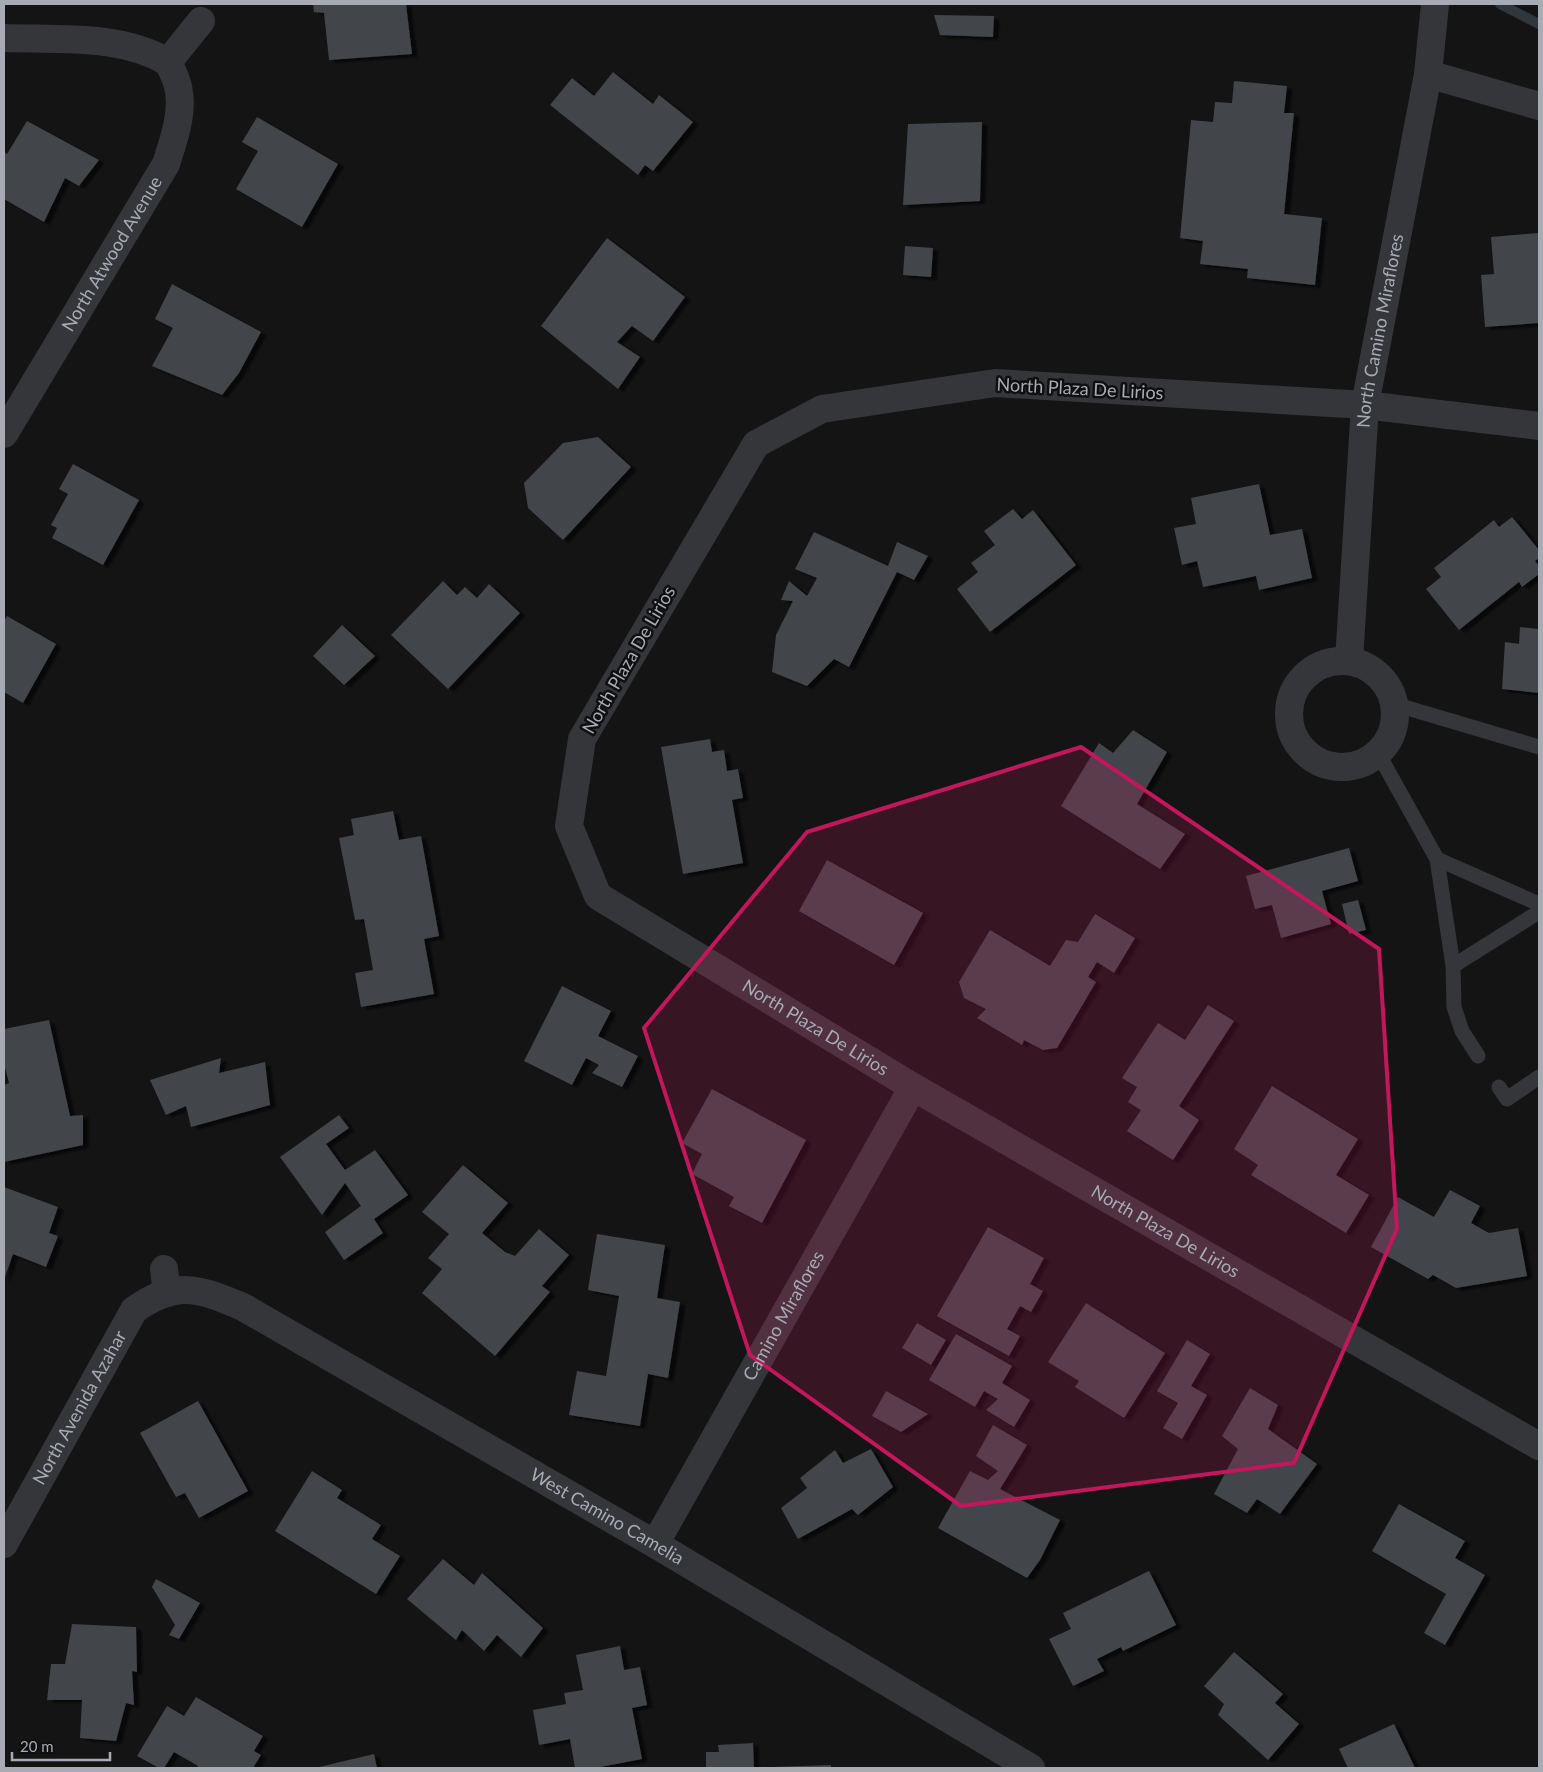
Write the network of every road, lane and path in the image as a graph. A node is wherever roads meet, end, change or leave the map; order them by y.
1 (1435, 4) edge
2 (201, 21) dead end
3 (4, 38) edge
4 (168, 62) junction
5 (1428, 74) junction
6 (1539, 106) edge
7 (1365, 405) junction
8 (1539, 426) edge
9 (4, 434) edge
10 (1349, 661) junction
11 (1394, 704) junction
12 (1539, 747) edge
13 (1378, 753) junction
14 (1437, 859) junction
15 (1539, 904) edge
16 (1539, 912) edge
17 (1453, 966) junction
18 (1478, 1056) dead end
19 (1539, 1077) edge
20 (1499, 1086) dead end
21 (913, 1087) junction
22 (168, 1284) joint
23 (1539, 1446) edge
24 (4, 1544) edge
25 (655, 1544) junction
26 (1031, 1768) edge

1 - 5 street, North Camino Miraflores
2 - 4 street
3 - 4 street
4 - 9 street, North Atwood Avenue
5 - 6 street
5 - 7 street, North Camino Miraflores
7 - 8 street, North Plaza De Lirios
7 - 10 street, North Camino Miraflores
7 - 21 street, North Plaza De Lirios
10 - 11 street
10 - 13 street
11 - 12 lane
11 - 13 street
13 - 14 lane
14 - 15 lane
14 - 17 lane
16 - 17 lane
17 - 18 lane
19 - 20 lane
21 - 23 street, North Plaza De Lirios
21 - 25 street, Camino Miraflores
22 - 24 street, North Avenida Azahar
22 - 25 street, West Camino Camelia
25 - 26 street, West Camino Camelia

